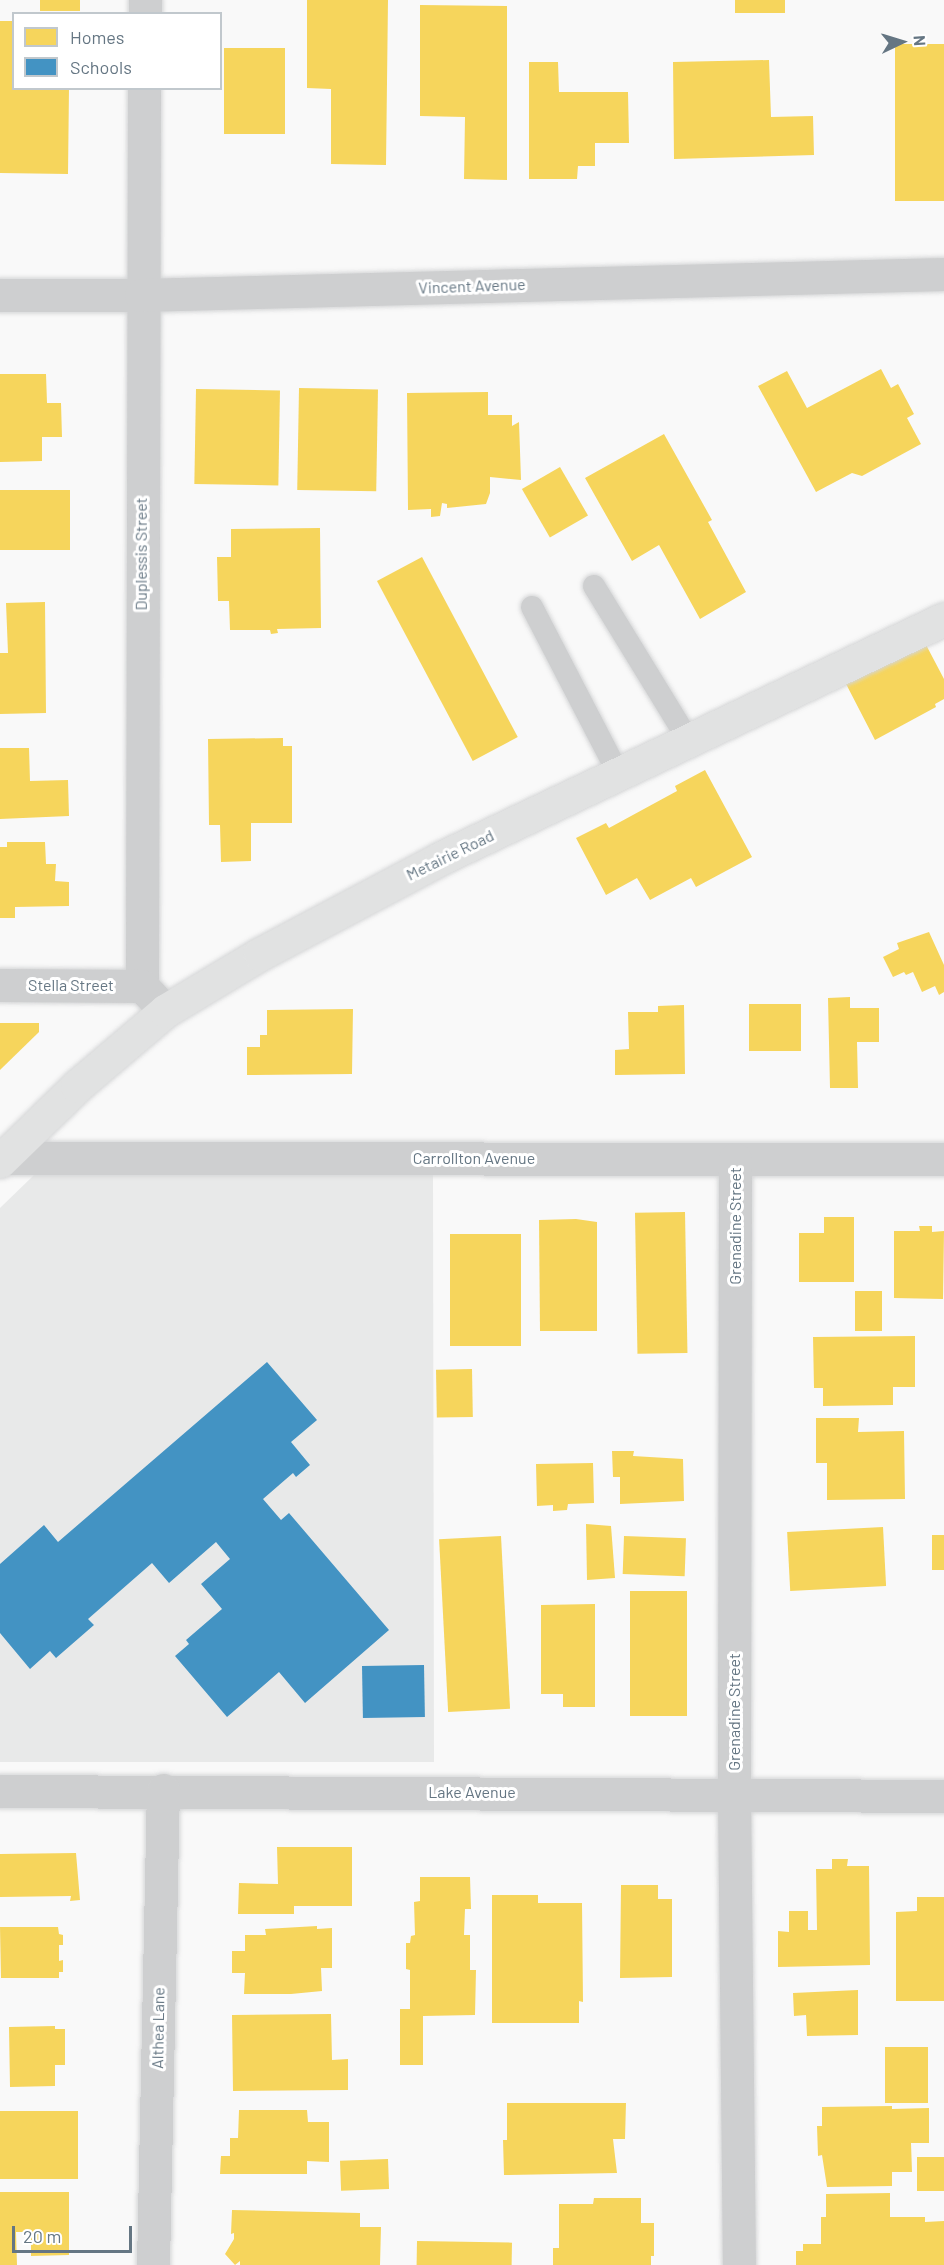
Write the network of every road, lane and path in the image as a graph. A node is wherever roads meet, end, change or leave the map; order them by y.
1 (144, 90) edge
2 (944, 274) edge
3 (0, 295) edge
4 (141, 295) junction
5 (594, 586) dead end
6 (532, 607) dead end
7 (944, 619) edge
8 (689, 741) junction
9 (619, 775) junction
10 (0, 985) edge
11 (142, 986) junction
12 (165, 1011) junction
13 (735, 1159) junction
14 (944, 1159) edge
15 (2, 1160) edge
16 (164, 1790) junction
17 (0, 1791) edge
18 (734, 1794) junction
19 (944, 1796) edge
20 (153, 2265) edge
21 (739, 2265) edge

1 - 4 street, Duplessis Street
2 - 4 street, Vincent Avenue
3 - 4 street, Vincent Avenue
4 - 11 street, Duplessis Street
5 - 8 lane
6 - 9 lane
7 - 8 main road, Metairie Road
8 - 9 main road, Metairie Road
9 - 12 main road, Metairie Road
10 - 11 street, Stella Street
11 - 12 street
12 - 15 main road, Metairie Road
13 - 14 street, Carrollton Avenue
13 - 15 street, Carrollton Avenue
13 - 18 street, Grenadine Street
16 - 17 street, Lake Avenue
16 - 18 street, Lake Avenue
16 - 20 street, Althea Lane
18 - 19 street, Lake Avenue
18 - 21 street, Grenadine Street

